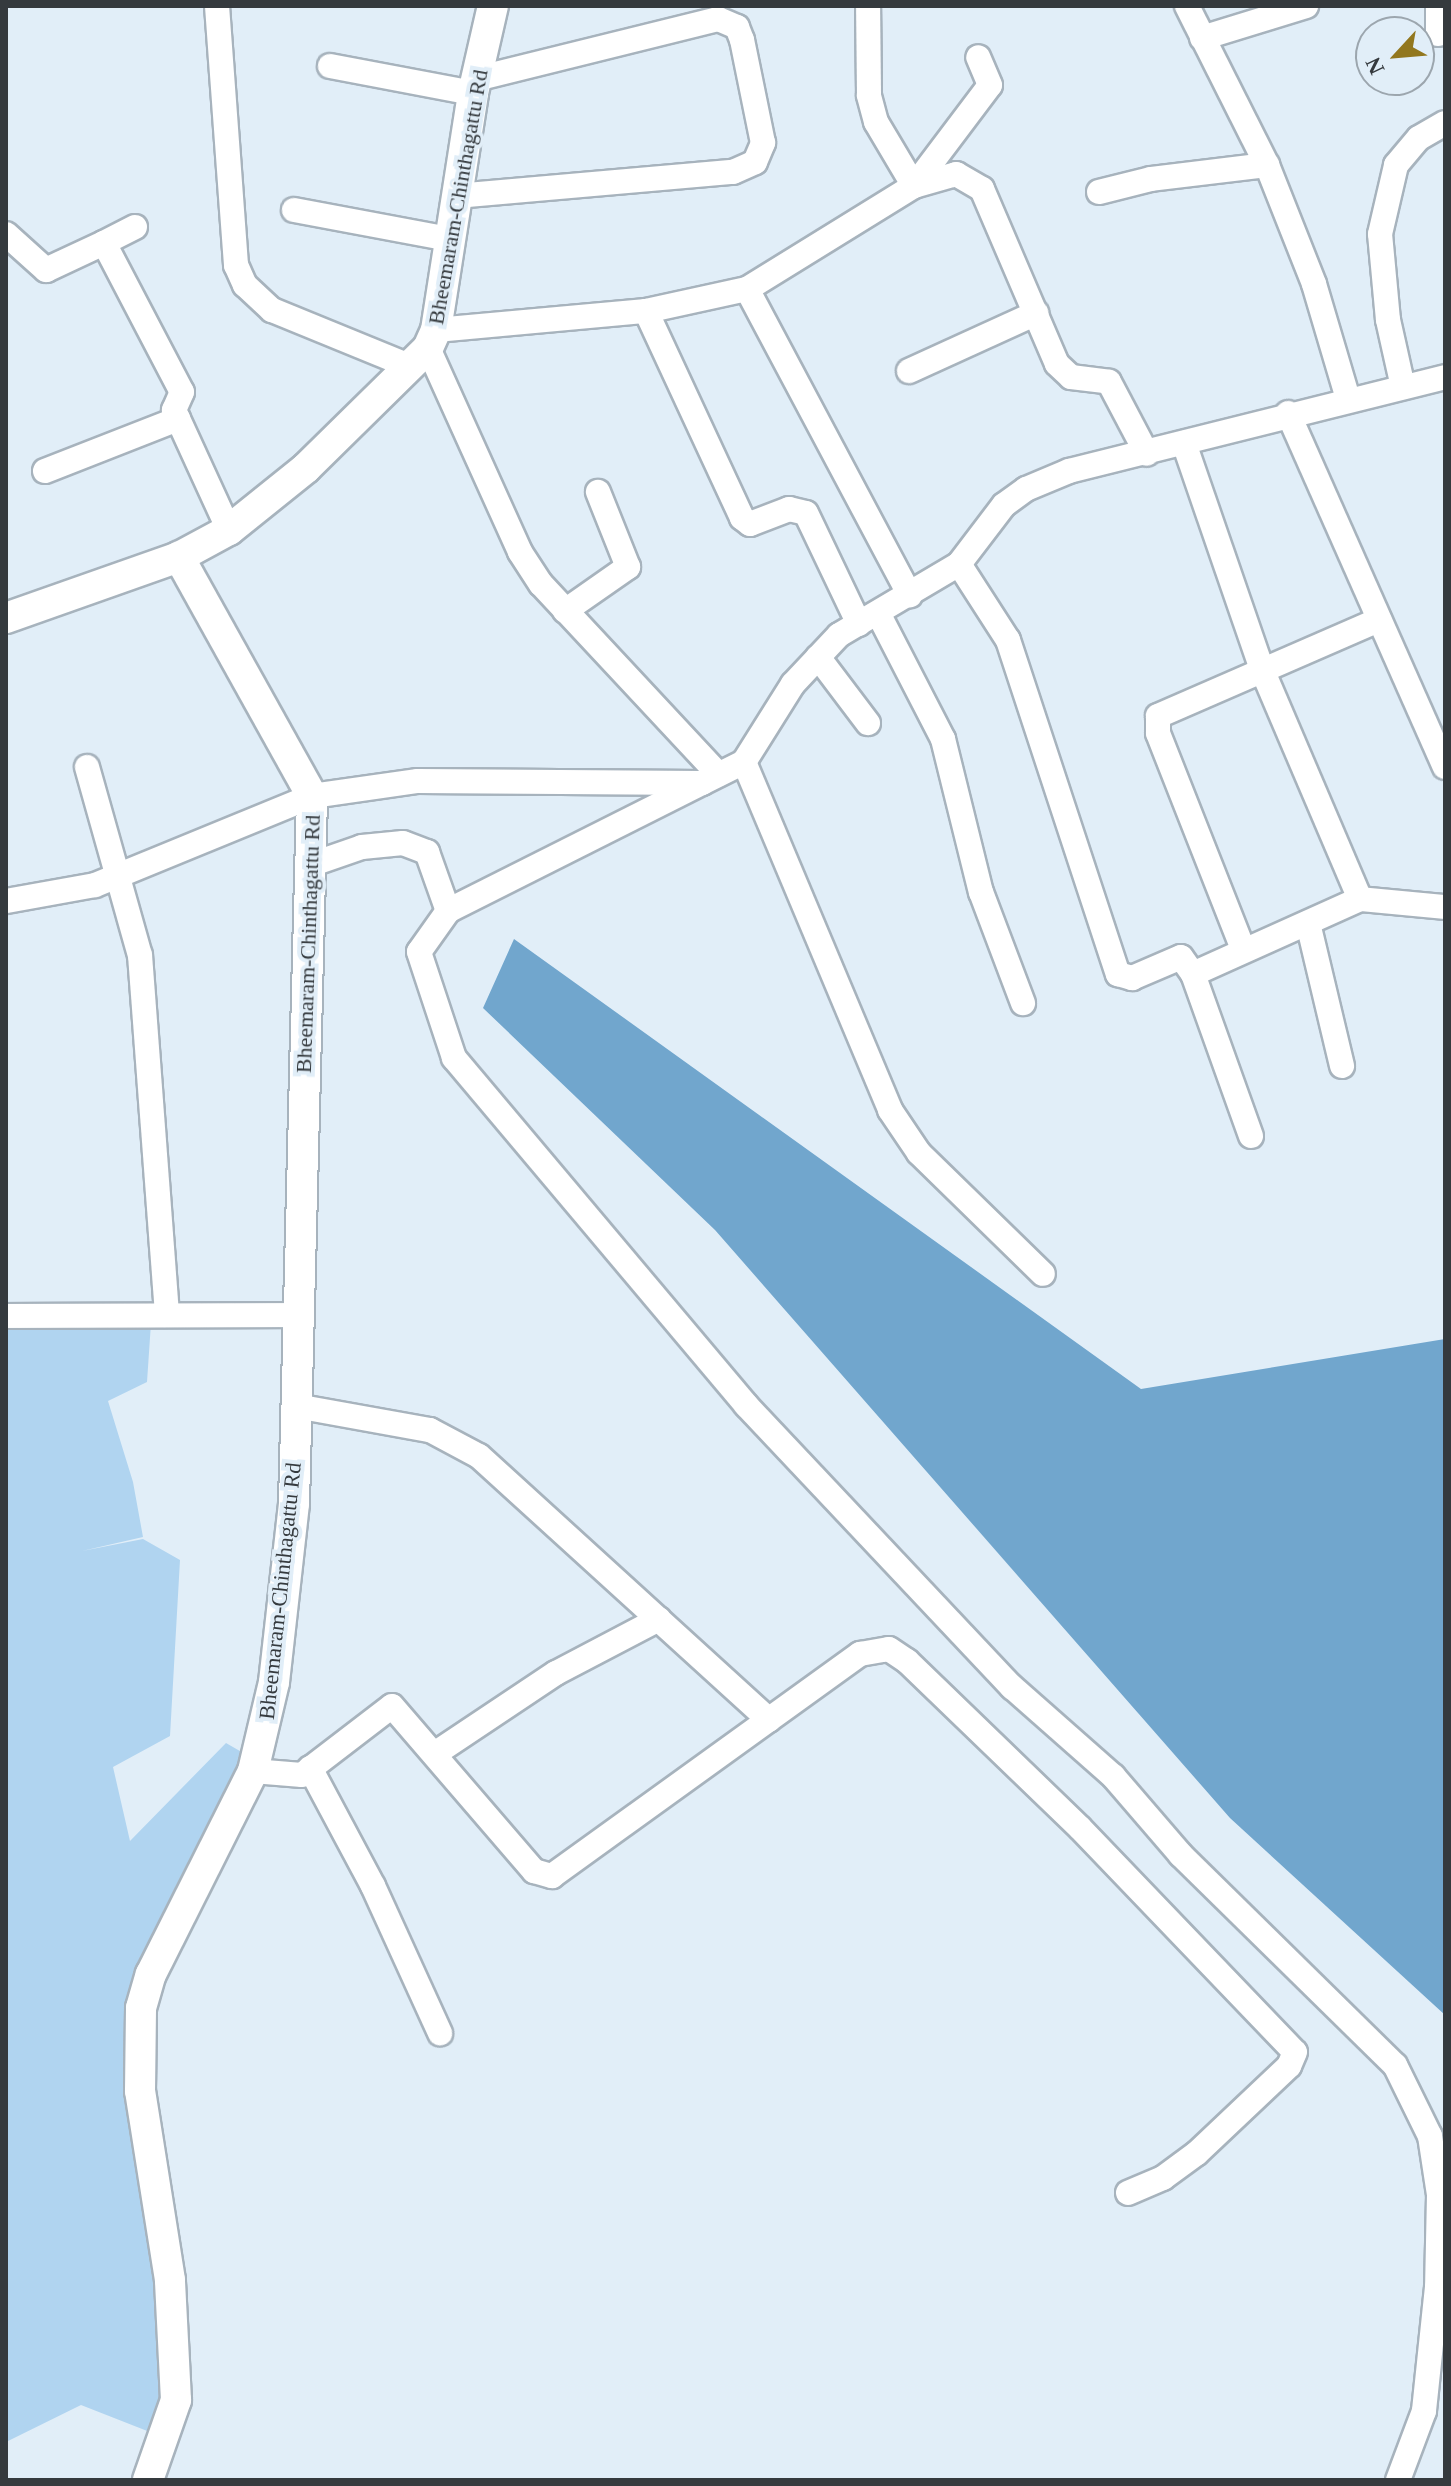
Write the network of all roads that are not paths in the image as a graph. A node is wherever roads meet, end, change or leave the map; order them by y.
1 (217, 6) edge
2 (493, 6) edge
3 (868, 6) edge
4 (1187, 6) edge
5 (1306, 6) edge
6 (1438, 6) edge
7 (1443, 37) edge
8 (1202, 38) junction
9 (978, 57) dead end
10 (330, 66) dead end
11 (476, 86) junction
12 (1445, 123) edge
13 (1267, 165) junction
14 (914, 186) junction
15 (1099, 192) dead end
16 (456, 196) junction
17 (294, 210) dead end
18 (135, 227) dead end
19 (6, 234) edge
20 (449, 239) junction
21 (104, 243) junction
22 (747, 289) junction
23 (646, 311) junction
24 (1036, 313) junction
25 (425, 348) junction
26 (909, 371) dead end
27 (1445, 377) edge
28 (1403, 387) junction
29 (1348, 399) junction
30 (1288, 413) junction
31 (178, 419) junction
32 (1184, 443) junction
33 (1147, 454) junction
34 (45, 471) dead end
35 (598, 492) dead end
36 (229, 530) junction
37 (179, 557) junction
38 (959, 564) junction
39 (910, 595) junction
40 (565, 611) junction
41 (6, 618) edge
42 (868, 618) junction
43 (1379, 620) junction
44 (818, 657) junction
45 (1261, 667) junction
46 (868, 723) dead end
47 (744, 762) junction
48 (87, 767) dead end
49 (1445, 767) edge
50 (710, 778) junction
51 (312, 796) junction
52 (310, 865) junction
53 (117, 876) junction
54 (1360, 899) junction
55 (6, 901) edge
56 (1445, 907) edge
57 (448, 911) junction
58 (1308, 923) junction
59 (1243, 949) junction
60 (1193, 974) junction
61 (1023, 1003) dead end
62 (1342, 1066) dead end
63 (1251, 1136) dead end
64 (1043, 1274) dead end
65 (167, 1315) junction
66 (299, 1315) junction
67 (6, 1316) edge
68 (296, 1406) junction
69 (659, 1619) junction
70 (769, 1720) junction
71 (436, 1753) junction
72 (310, 1768) junction
73 (253, 1771) junction
74 (440, 2033) dead end
75 (1128, 2193) dead end
76 (148, 2480) edge
77 (1398, 2480) edge

1 - 25 street
2 - 11 street, Bheemaram-Chinthagattu Rd
3 - 14 street
4 - 8 street
5 - 8 street
6 - 7 street
8 - 13 street
9 - 14 street
10 - 11 street
11 - 16 street, Bheemaram-Chinthagattu Rd
11 - 16 street
12 - 28 street
13 - 15 street
13 - 29 street
14 - 22 street
14 - 24 street
16 - 20 street, Bheemaram-Chinthagattu Rd
17 - 20 street
18 - 21 street
19 - 21 street
20 - 25 street, Bheemaram-Chinthagattu Rd
21 - 31 street
22 - 23 street
22 - 39 street
23 - 25 street
23 - 42 street
24 - 26 street
24 - 33 street
25 - 36 street
25 - 40 street
27 - 28 street
28 - 29 street
29 - 30 street
30 - 32 street
30 - 43 street
31 - 34 street
31 - 36 street
32 - 33 street
32 - 45 street
33 - 38 street
35 - 40 street
36 - 37 street
37 - 41 street
37 - 51 street, Bheemaram-Chinthagattu Rd
38 - 39 street
38 - 60 street
39 - 42 street
40 - 50 street
42 - 44 street
42 - 61 street
43 - 45 street
43 - 49 street
44 - 46 street
44 - 47 street
45 - 54 street
45 - 59 street
47 - 50 street
47 - 64 street
48 - 53 street
50 - 51 street
50 - 57 street
51 - 52 street, Bheemaram-Chinthagattu Rd
51 - 53 street
52 - 57 street
52 - 66 street, Bheemaram-Chinthagattu Rd
53 - 55 street
53 - 65 street
54 - 56 street
54 - 58 street
57 - 77 street
58 - 59 street
58 - 62 street
59 - 60 street
60 - 63 street
65 - 66 street
65 - 67 street
66 - 68 street, Bheemaram-Chinthagattu Rd
68 - 69 street
68 - 73 street, Bheemaram-Chinthagattu Rd
69 - 70 street
69 - 71 street
70 - 71 street
70 - 75 street
71 - 72 street
72 - 73 street
72 - 74 street
73 - 76 street, Bheemaram-Chinthagattu Rd

